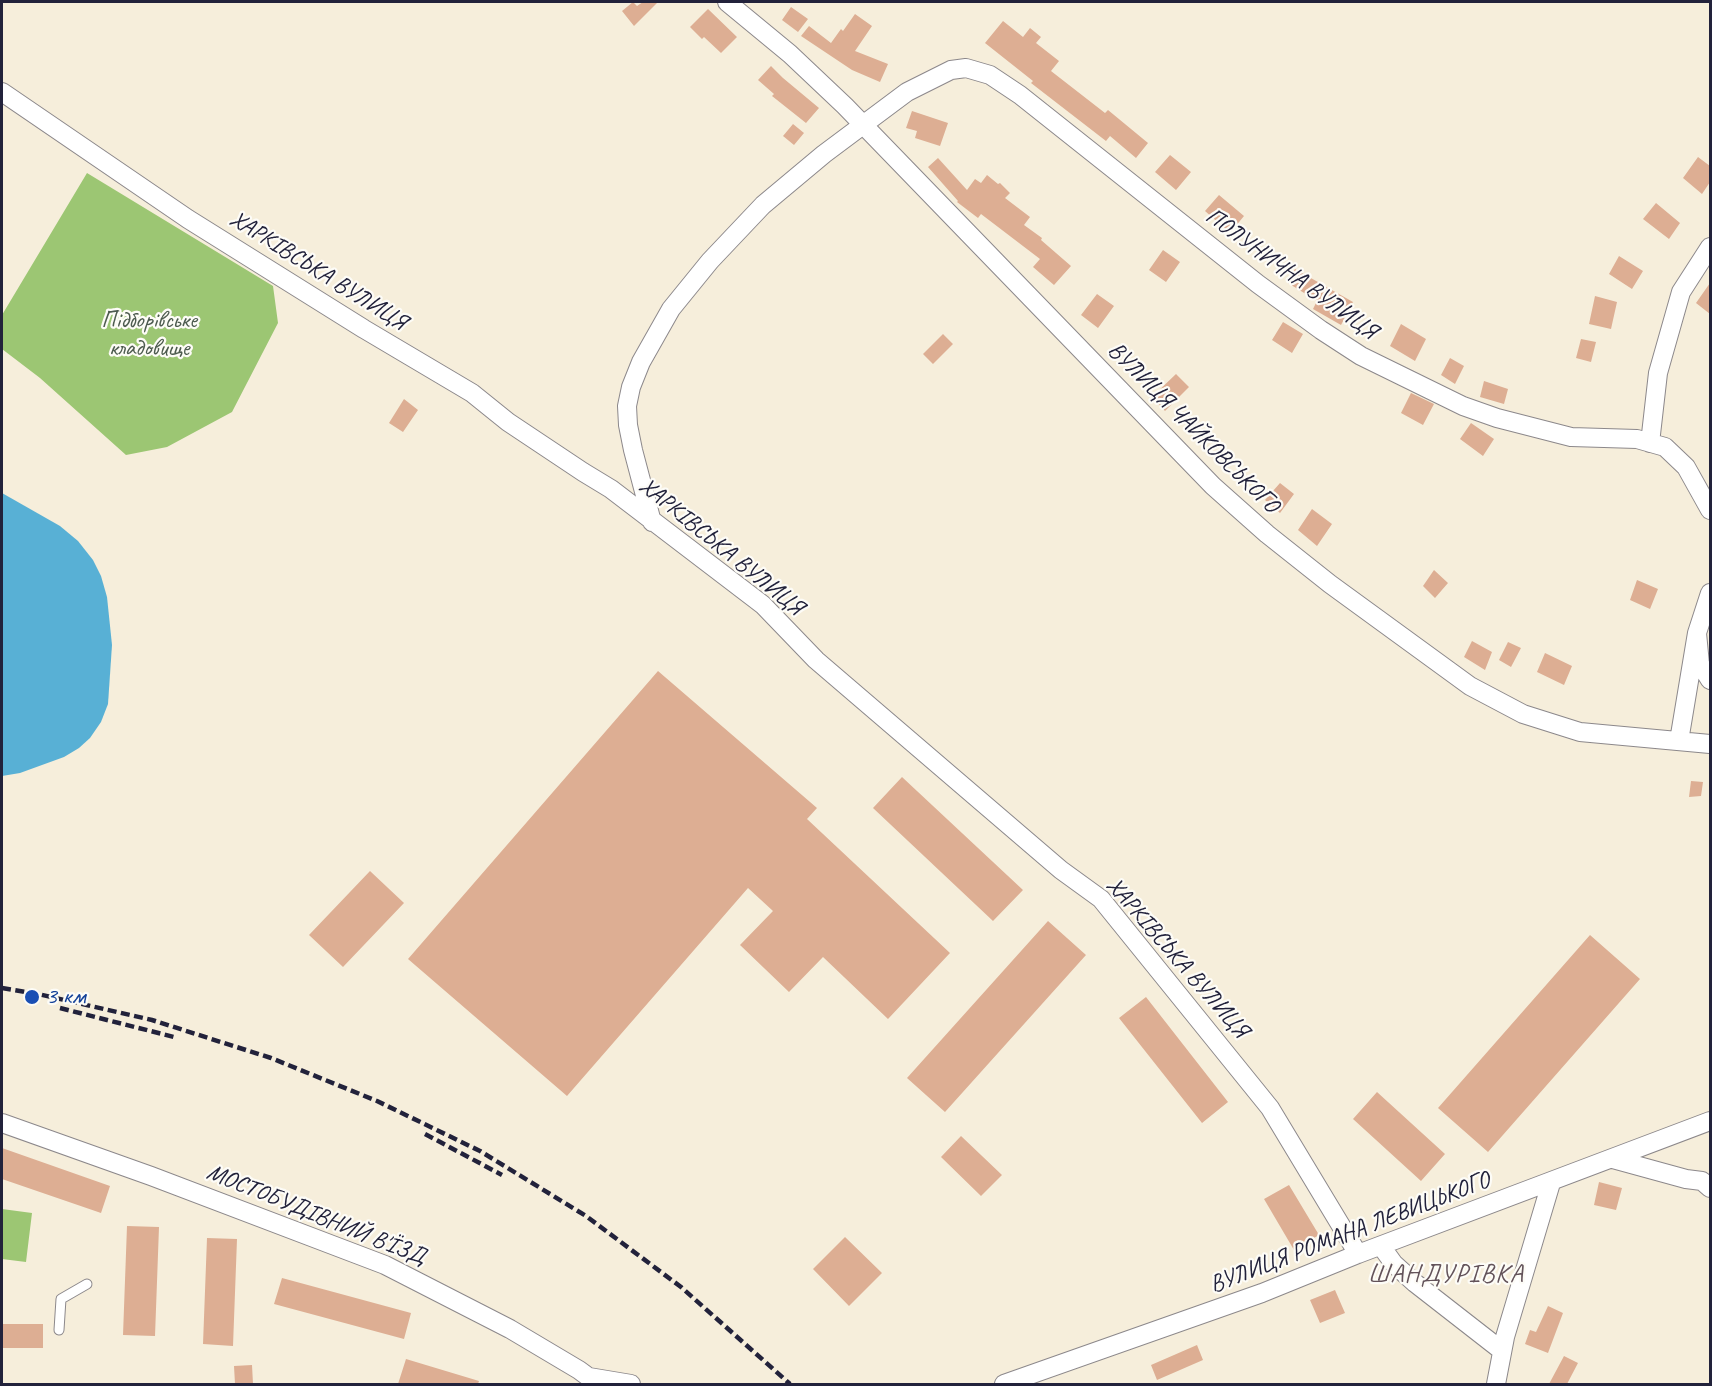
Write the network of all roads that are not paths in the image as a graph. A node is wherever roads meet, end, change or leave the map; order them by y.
1 (727, 2) edge
2 (2, 92) edge
3 (863, 124) junction
4 (1710, 247) edge
5 (1650, 443) junction
6 (1710, 510) edge
7 (652, 522) junction
8 (1710, 593) edge
9 (1697, 633) junction
10 (1710, 680) edge
11 (1679, 741) junction
12 (1710, 744) edge
13 (1710, 1121) edge
14 (2, 1123) edge
15 (1613, 1159) junction
16 (1551, 1183) junction
17 (1710, 1188) edge
18 (1381, 1246) junction
19 (1358, 1254) junction
20 (87, 1284) dead end
21 (59, 1330) dead end
22 (1502, 1350) junction
23 (593, 1381) edge
24 (631, 1384) edge
25 (1004, 1384) edge
26 (1496, 1384) edge

1 - 3 street, ВУЛИЦЯ ЧАЙКОВСЬКОГО
2 - 7 street, ХАРКІВСЬКА ВУЛИЦЯ
3 - 5 street, ПОЛУНИЧНА ВУЛИЦЯ
3 - 7 street, ПОЛУНИЧНА ВУЛИЦЯ
3 - 11 street, ВУЛИЦЯ ЧАЙКОВСЬКОГО
4 - 5 street
5 - 6 street, ПОЛУНИЧНА ВУЛИЦЯ
7 - 19 street, ХАРКІВСЬКА ВУЛИЦЯ
8 - 9 street
9 - 10 street
9 - 11 street
11 - 12 street, ВУЛИЦЯ ЧАЙКОВСЬКОГО
13 - 15 street, ВУЛИЦЯ РОМАНА ЛЕВИЦЬКОГО
14 - 23 street, МОСТОБУДІВНИЙ В'ЇЗД
15 - 16 street, ВУЛИЦЯ РОМАНА ЛЕВИЦЬКОГО
15 - 17 street
16 - 18 street, ВУЛИЦЯ РОМАНА ЛЕВИЦЬКОГО
16 - 22 street
18 - 19 street, ВУЛИЦЯ РОМАНА ЛЕВИЦЬКОГО
18 - 22 street
19 - 25 street, ВУЛИЦЯ РОМАНА ЛЕВИЦЬКОГО
20 - 21 lane
22 - 26 street
23 - 24 street

